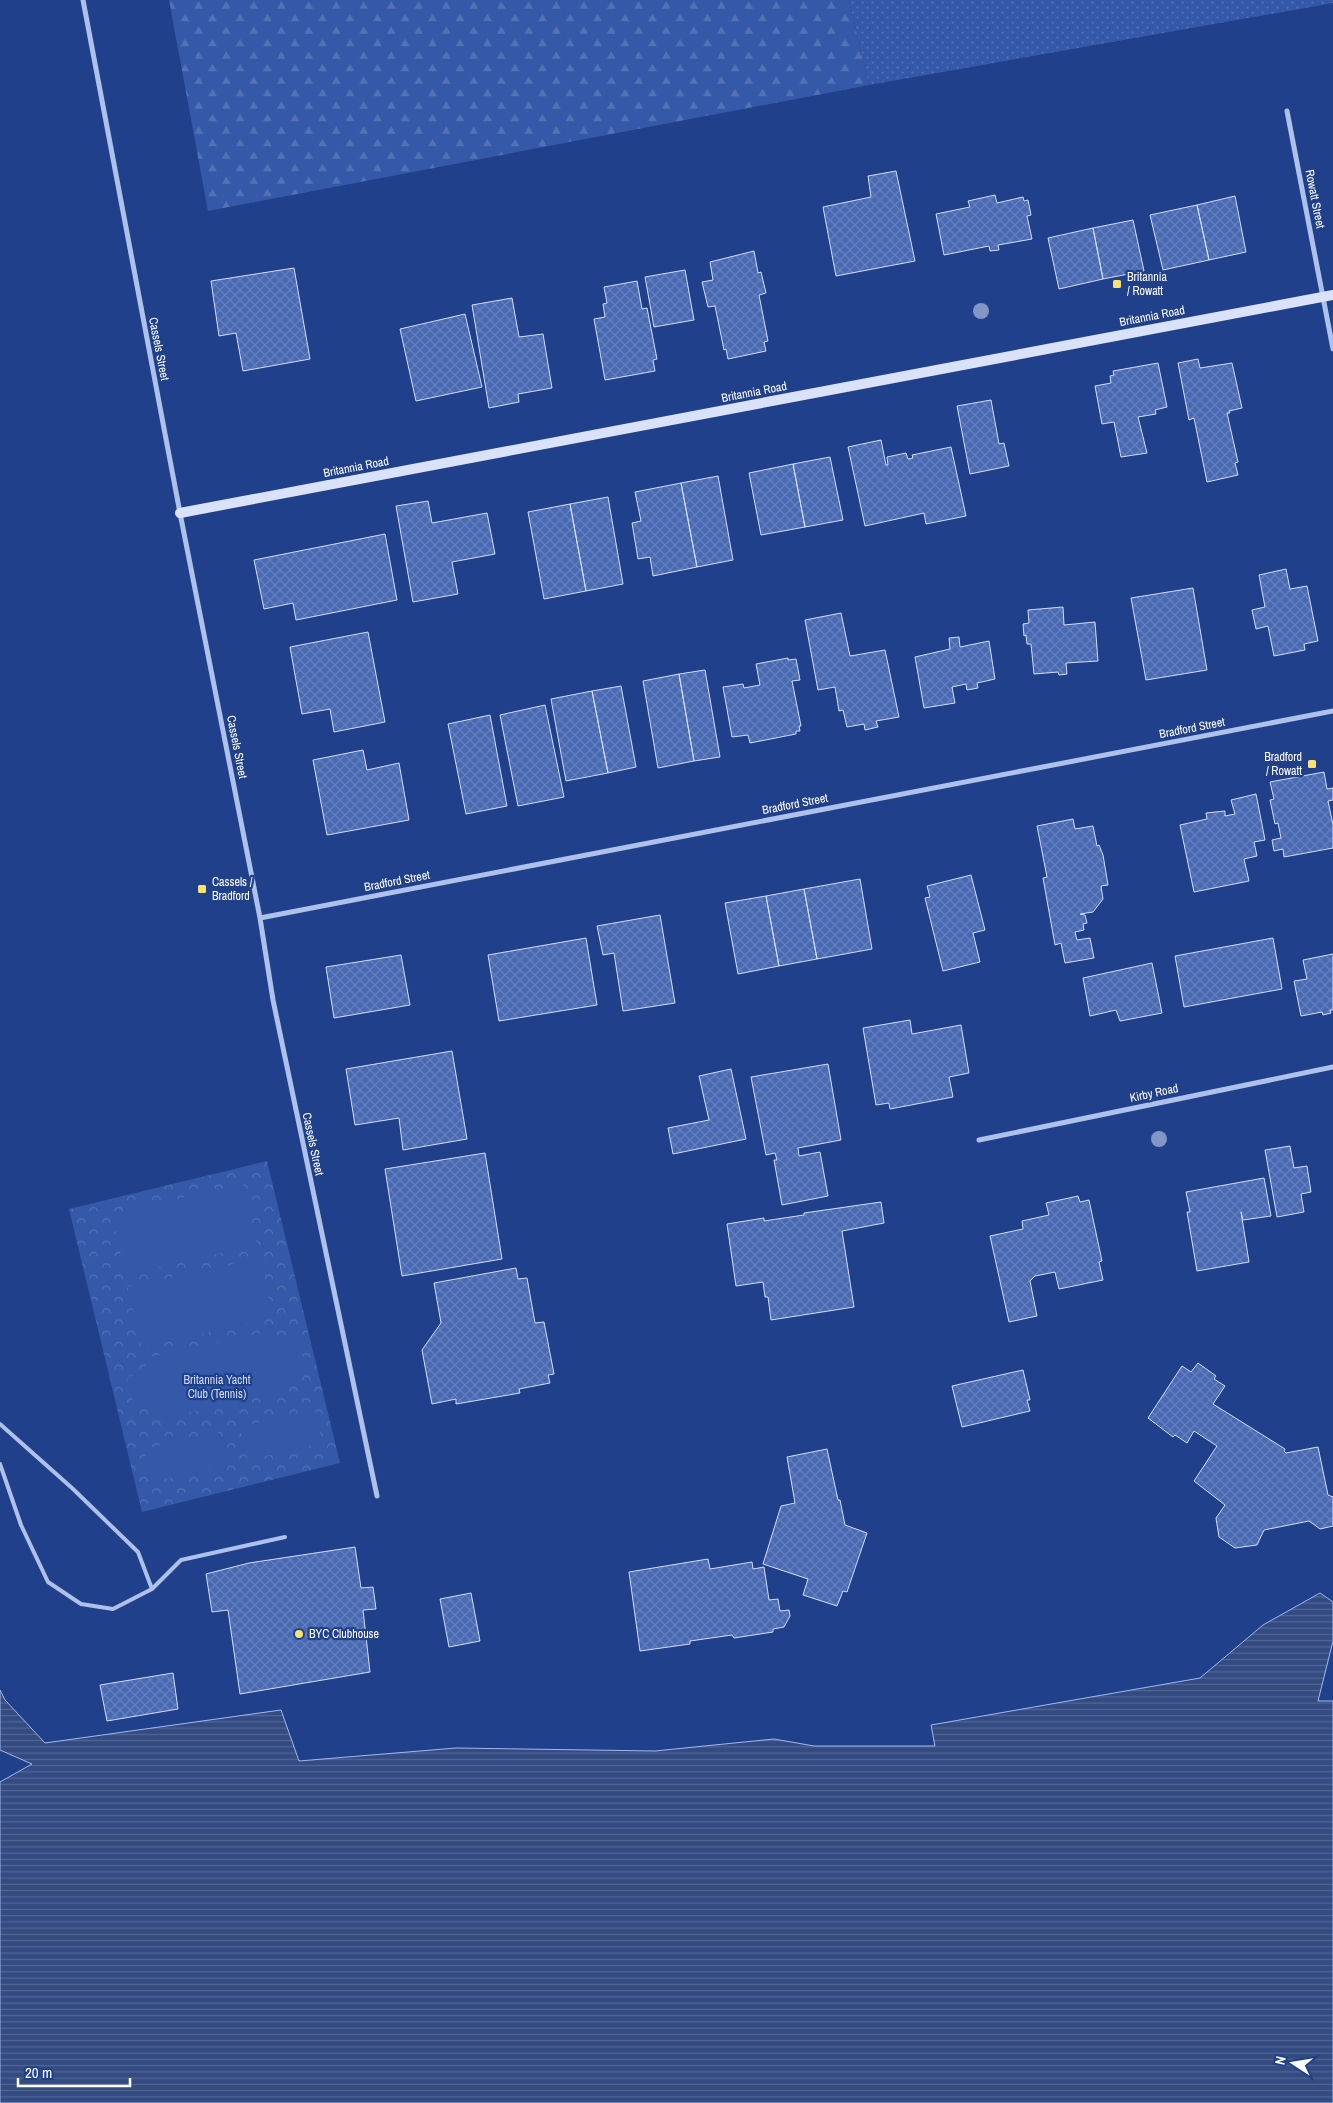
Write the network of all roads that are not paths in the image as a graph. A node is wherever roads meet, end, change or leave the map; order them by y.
1 (83, 0) edge
2 (1287, 111) dead end
3 (1328, 296) edge
4 (1333, 349) edge
5 (180, 513) junction
6 (1333, 711) edge
7 (260, 918) junction
8 (1333, 1067) edge
9 (979, 1140) dead end
10 (0, 1424) edge
11 (0, 1464) edge
12 (377, 1496) dead end
13 (285, 1537) dead end
14 (152, 1588) junction

1 - 5 street, Cassels Street
2 - 3 street, Rowatt Street
3 - 4 street, Rowatt Street
3 - 5 street, Britannia Road
5 - 7 street, Cassels Street
6 - 7 street, Bradford Street
7 - 12 street, Cassels Street
8 - 9 street, Kirby Road
10 - 14 lane
11 - 14 lane
13 - 14 lane

